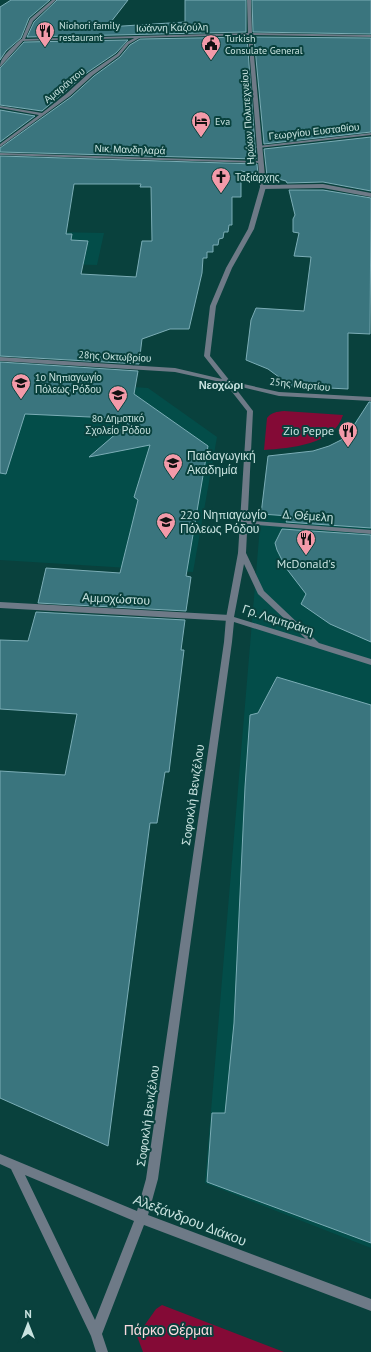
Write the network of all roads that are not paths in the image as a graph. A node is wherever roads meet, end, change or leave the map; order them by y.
1 (54, 0) edge
2 (249, 0) edge
3 (250, 34) junction
4 (371, 36) edge
5 (139, 37) junction
6 (22, 40) junction
7 (0, 66) edge
8 (0, 107) edge
9 (42, 114) junction
10 (371, 134) edge
11 (0, 146) edge
12 (258, 147) junction
13 (0, 154) edge
14 (260, 162) junction
15 (262, 187) junction
16 (371, 195) edge
17 (0, 359) edge
18 (228, 382) junction
19 (371, 399) edge
20 (244, 522) junction
21 (371, 532) edge
22 (242, 553) junction
23 (0, 605) edge
24 (230, 618) junction
25 (318, 646) junction
26 (371, 662) edge
27 (0, 1159) edge
28 (15, 1166) junction
29 (141, 1218) junction
30 (371, 1305) edge
31 (96, 1334) junction
32 (102, 1352) edge

1 - 6 street
2 - 3 street, Ηρώων Πολυτεχνείου
3 - 4 street, Ιωάννη Καζούλη
3 - 5 street, Ιωάννη Καζούλη
3 - 12 street, Ηρώων Πολυτεχνείου
5 - 6 street, Ιωάννη Καζούλη
5 - 9 street, Αμαράντου
6 - 7 street
8 - 9 street
9 - 11 street, Αμαράντου
10 - 12 street, Γεωργίου Ευσταθίου
12 - 14 street, Ηρώων Πολυτεχνείου
13 - 14 street, Νικ. Μανδηλαρά
14 - 15 street, Ηρώων Πολυτεχνείου
15 - 16 street
15 - 18 street, Ηρώων Πολυτεχνείου
17 - 18 street, 28ης Οκτωβρίου
18 - 19 street, 25ης Μαρτίου
18 - 20 street, Σοφοκλή Βενιζέλου
20 - 21 street, Δ. Θέμελη
20 - 22 street, Σοφοκλή Βενιζέλου
22 - 24 street, Σοφοκλή Βενιζέλου
22 - 25 street
23 - 24 street, Αμμοχώστου
24 - 25 street, Γρ. Λαμπράκη
24 - 29 street, Σοφοκλή Βενιζέλου
25 - 26 street, Γρ. Λαμπράκη
27 - 28 street, Αλεξάνδρου Διάκου
28 - 29 street, Αλεξάνδρου Διάκου
28 - 31 street
29 - 30 street, Αλεξάνδρου Διάκου
29 - 31 street, Σοφοκλή Βενιζέλου
31 - 32 street

